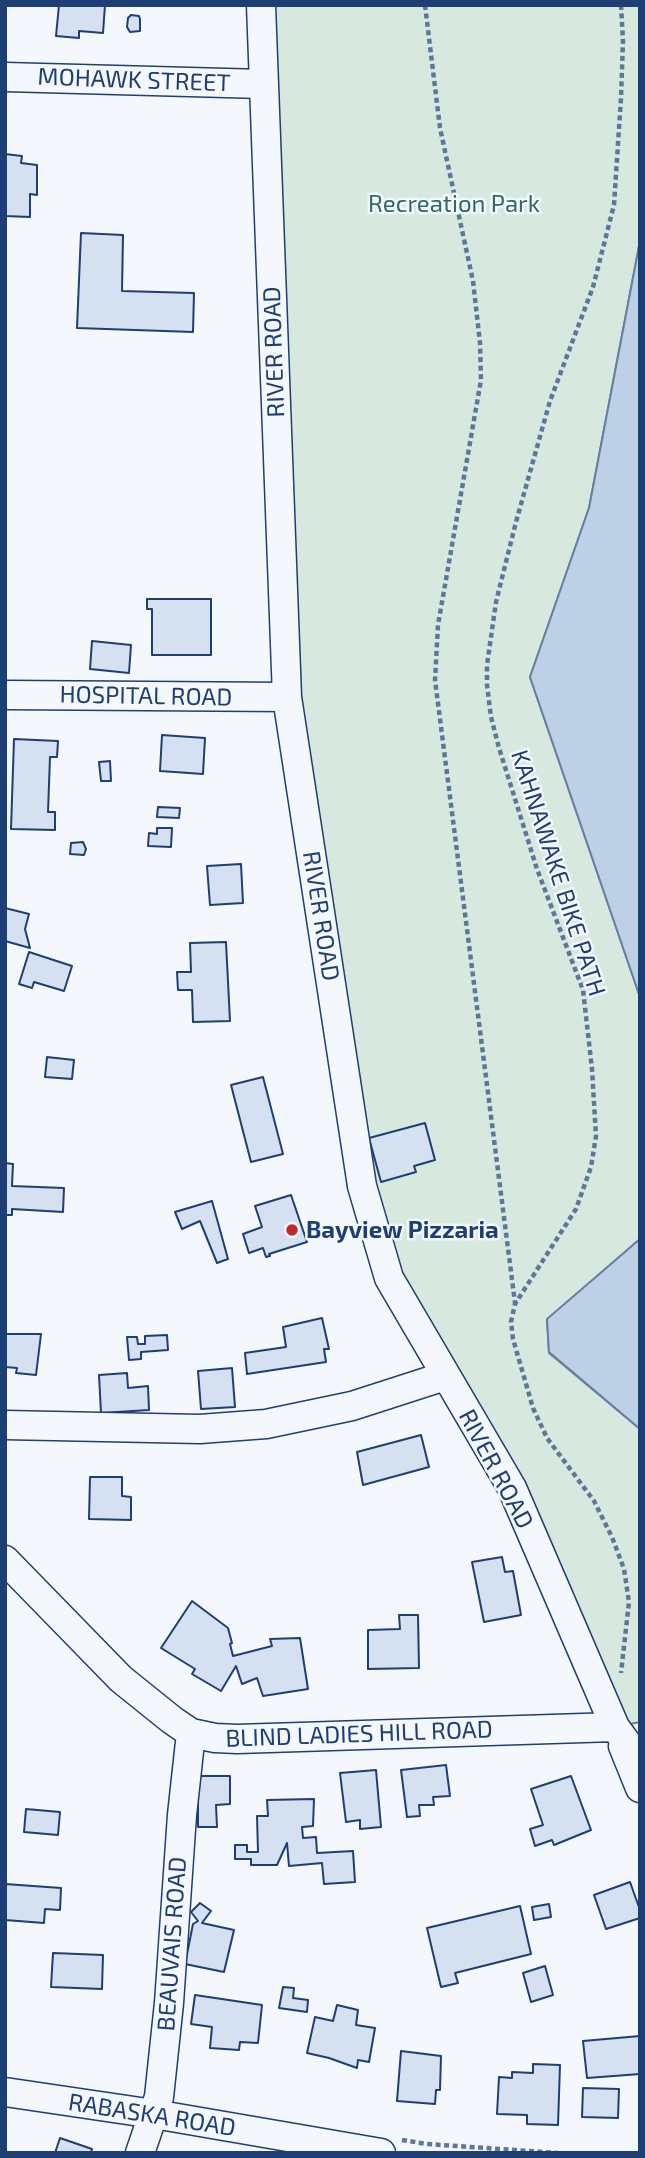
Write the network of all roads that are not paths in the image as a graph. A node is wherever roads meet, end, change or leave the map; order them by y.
1 (261, 5) edge
2 (5, 77) edge
3 (263, 84) junction
4 (5, 695) edge
5 (287, 697) junction
6 (445, 1376) junction
7 (5, 1425) edge
8 (5, 1560) edge
9 (615, 1727) junction
10 (191, 1733) junction
11 (640, 1760) edge
12 (640, 1788) edge
13 (5, 2092) edge
14 (155, 2115) junction
15 (140, 2153) edge
16 (381, 2153) edge

1 - 3 street, RIVER ROAD
2 - 3 street, MOHAWK STREET
3 - 5 street, RIVER ROAD
4 - 5 street, HOSPITAL ROAD
5 - 6 street, RIVER ROAD
6 - 7 street
6 - 9 street, RIVER ROAD
8 - 10 street, BLIND LADIES HILL ROAD
9 - 10 street, BLIND LADIES HILL ROAD
9 - 11 street, RIVER ROAD
9 - 12 street
10 - 14 street, BEAUVAIS ROAD
13 - 14 street, RABASKA ROAD
14 - 15 street, BEAUVAIS ROAD
14 - 16 street, RABASKA ROAD

